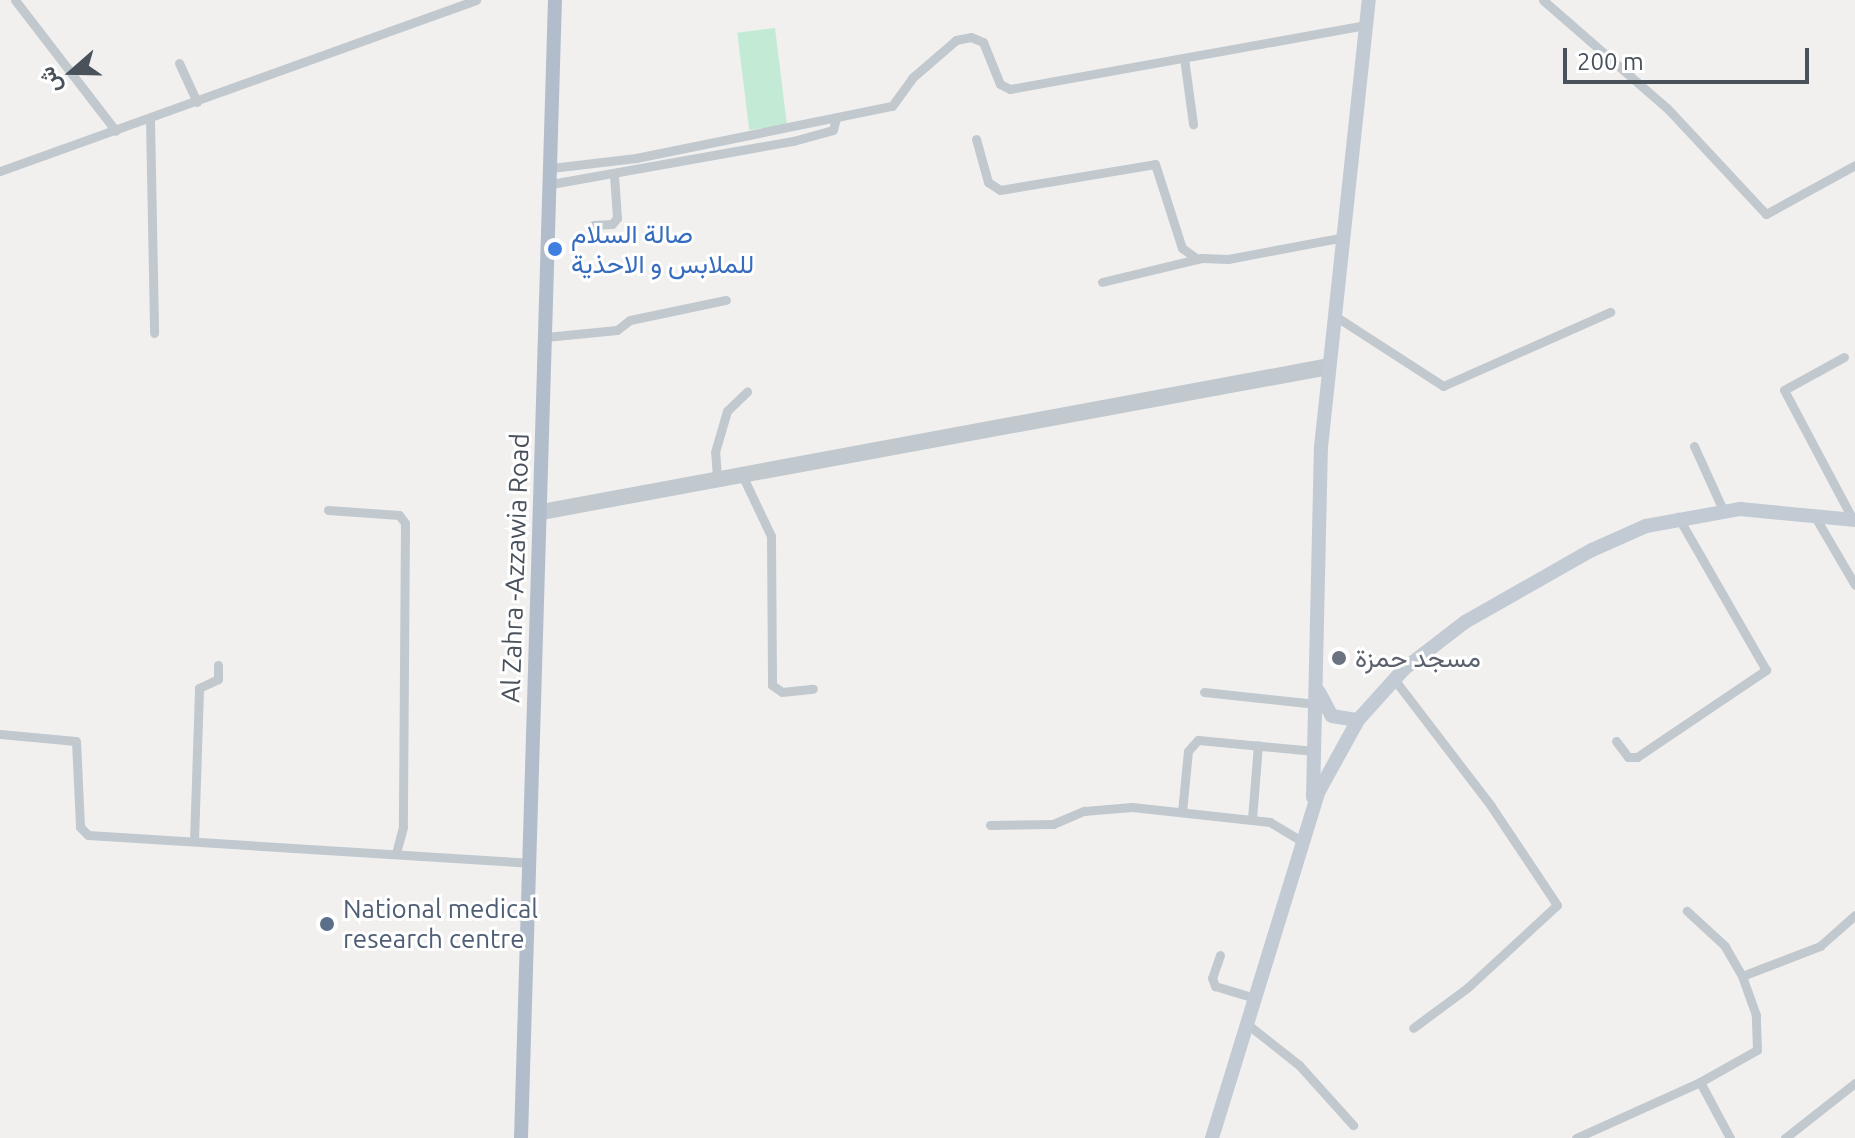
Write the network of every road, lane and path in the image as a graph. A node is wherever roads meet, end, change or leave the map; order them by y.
1 (29, 0) edge
2 (476, 0) edge
3 (555, 0) edge
4 (1369, 0) edge
5 (1543, 0) edge
6 (17, 3) edge
7 (1366, 25) junction
8 (1184, 58) junction
9 (179, 63) dead end
10 (197, 102) junction
11 (836, 118) junction
12 (150, 119) junction
13 (1193, 124) dead end
14 (116, 131) junction
15 (976, 139) dead end
16 (598, 164) junction
17 (1855, 165) edge
18 (551, 168) junction
19 (0, 171) edge
20 (614, 175) junction
21 (601, 177) junction
22 (551, 184) junction
23 (593, 225) dead end
24 (1344, 237) junction
25 (1197, 259) junction
26 (1102, 282) dead end
27 (726, 300) dead end
28 (1610, 312) dead end
29 (1335, 316) junction
30 (154, 333) dead end
31 (546, 337) junction
32 (1844, 357) dead end
33 (1329, 366) junction
34 (747, 392) dead end
35 (1694, 446) dead end
36 (743, 477) junction
37 (717, 478) junction
38 (328, 510) dead end
39 (1723, 510) junction
40 (541, 512) junction
41 (1814, 515) junction
42 (1678, 517) junction
43 (1854, 520) edge
44 (1855, 585) edge
45 (218, 665) dead end
46 (1394, 679) junction
47 (813, 689) dead end
48 (1204, 692) dead end
49 (1322, 708) junction
50 (1358, 720) junction
51 (0, 734) edge
52 (1315, 734) junction
53 (1616, 741) dead end
54 (1258, 745) junction
55 (1342, 745) junction
56 (1314, 751) junction
57 (1313, 806) junction
58 (1182, 812) junction
59 (1252, 819) junction
60 (990, 825) dead end
61 (194, 841) junction
62 (1302, 841) junction
63 (396, 854) junction
64 (529, 863) junction
65 (1687, 911) dead end
66 (1855, 915) edge
67 (1220, 955) dead end
68 (1742, 976) junction
69 (1255, 998) junction
70 (1247, 1024) junction
71 (1413, 1028) dead end
72 (1700, 1082) junction
73 (1855, 1083) edge
74 (1353, 1125) dead end
75 (521, 1138) edge
76 (1212, 1138) edge
77 (1576, 1138) edge
78 (1730, 1138) edge
79 (1785, 1138) edge

1 - 6 street
2 - 10 street
3 - 18 main road, Al Zahra -Azzawia Road
4 - 7 main road
5 - 17 street
6 - 14 street
7 - 8 street
7 - 24 main road
8 - 11 street
8 - 13 street
9 - 10 street
10 - 12 street
11 - 16 street
11 - 20 street
12 - 14 street
12 - 30 street
14 - 19 street
15 - 25 street
16 - 18 street
16 - 21 street
18 - 22 main road, Al Zahra -Azzawia Road
20 - 21 street
20 - 23 street
21 - 22 street
22 - 31 main road, Al Zahra -Azzawia Road
24 - 25 street
24 - 29 main road
25 - 26 street
27 - 31 street
28 - 29 street
29 - 33 main road
31 - 40 main road, Al Zahra -Azzawia Road
32 - 43 street
33 - 36 street
33 - 37 street
33 - 49 main road
34 - 37 street
35 - 39 street
36 - 37 street
36 - 47 street
37 - 40 street
38 - 63 street
39 - 41 main road
39 - 42 main road
40 - 64 main road, Al Zahra -Azzawia Road
41 - 43 main road
41 - 44 street
42 - 46 main road
42 - 53 street
45 - 61 street
46 - 50 main road
46 - 71 street
48 - 49 street
49 - 50 main road
49 - 52 main road
49 - 55 main road
50 - 55 main road
51 - 61 street
52 - 55 main road
52 - 56 main road
54 - 56 street
54 - 58 street
54 - 59 street
55 - 57 main road
56 - 57 main road
57 - 62 main road
58 - 59 street
58 - 60 street
59 - 62 street
61 - 63 street
62 - 69 main road
63 - 64 street
64 - 75 main road, Al Zahra -Azzawia Road
65 - 68 street
66 - 68 street
67 - 69 street
68 - 72 street
69 - 70 main road
70 - 74 street
70 - 76 main road
72 - 77 street
72 - 78 street
73 - 79 street

